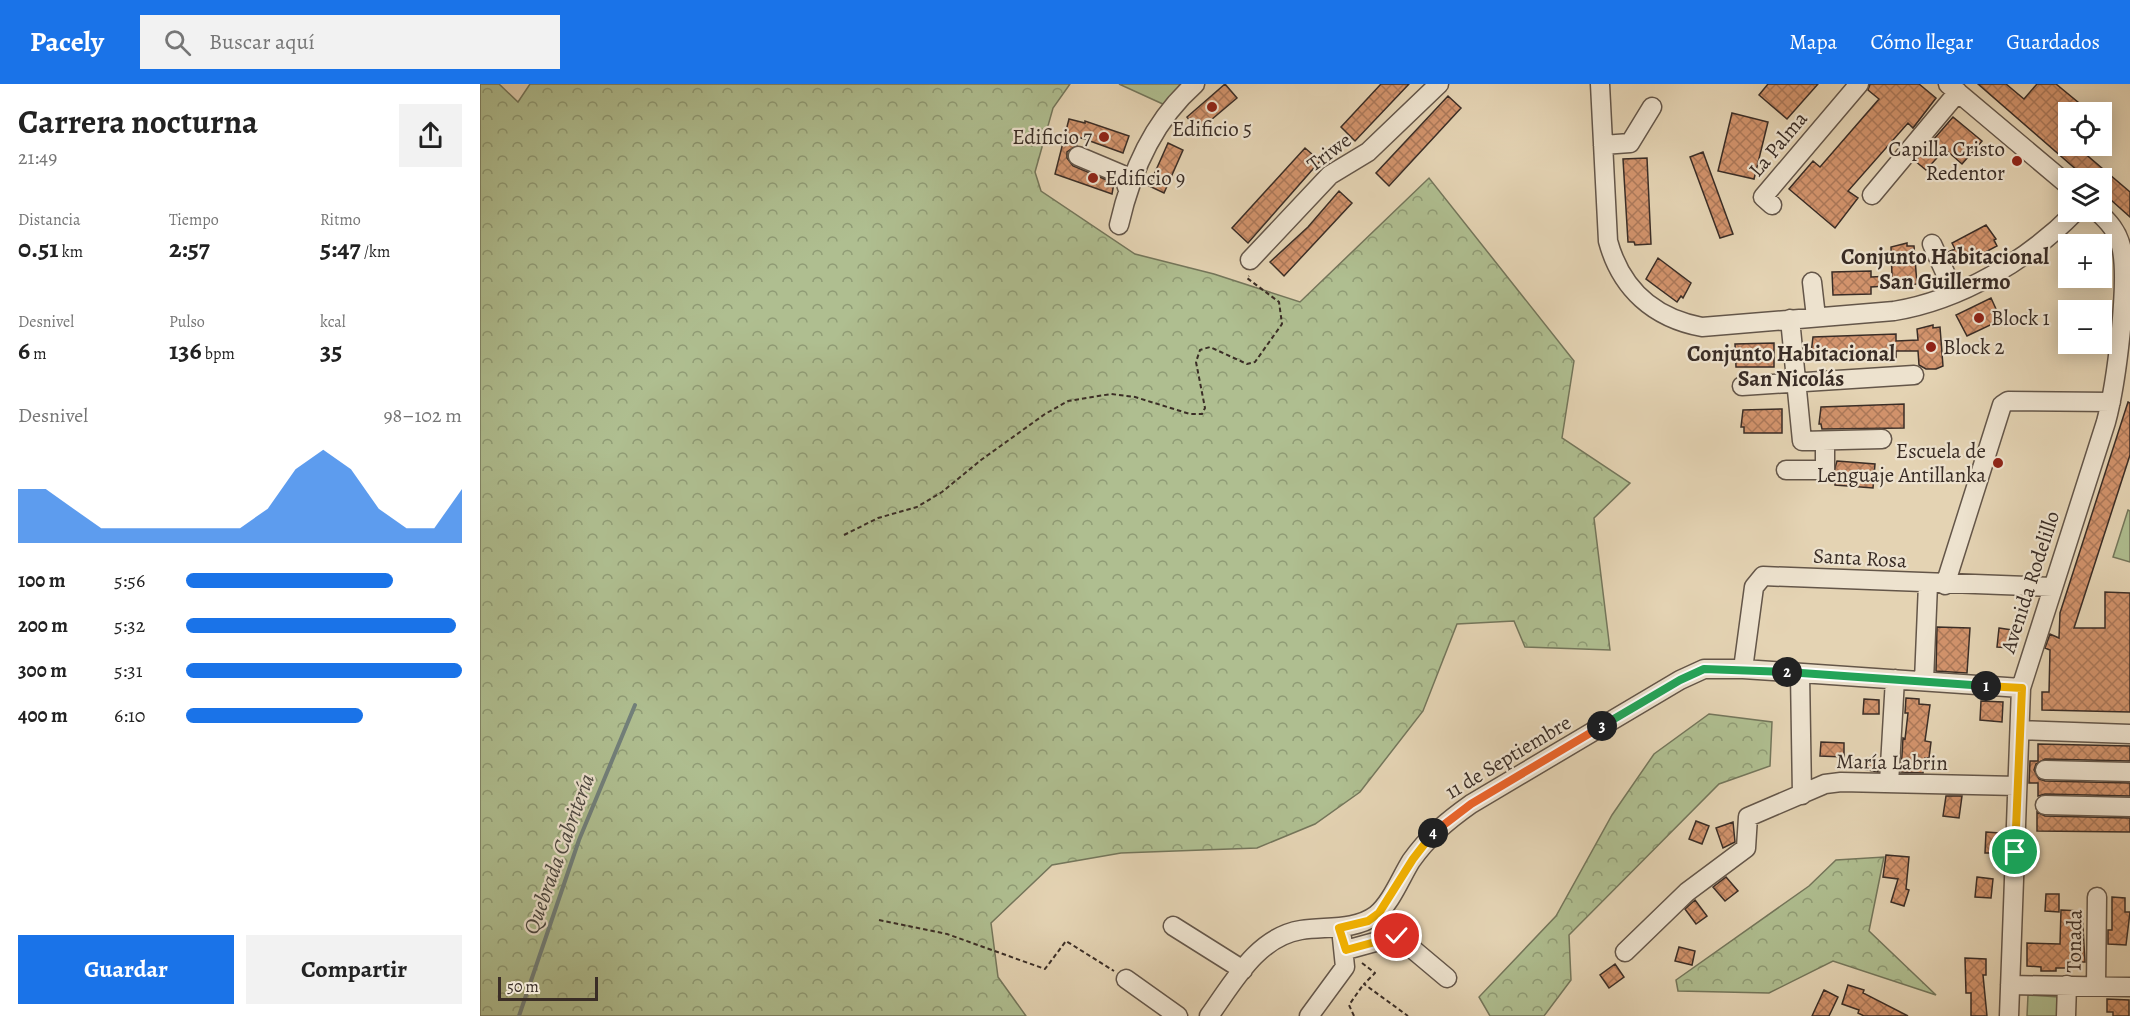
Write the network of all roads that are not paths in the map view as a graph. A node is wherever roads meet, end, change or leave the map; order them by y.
1 (1195, 84) edge
2 (1439, 84) edge
3 (1600, 84) edge
4 (1859, 84) edge
5 (1953, 88) edge
6 (1652, 107) dead end
7 (1604, 145) junction
8 (1078, 156) dead end
9 (2058, 177) edge
10 (1128, 190) junction
11 (1872, 195) dead end
12 (1772, 205) dead end
13 (2063, 222) edge
14 (2109, 222) edge
15 (1119, 225) dead end
16 (2124, 232) edge
17 (1932, 244) dead end
18 (1250, 260) road end
19 (1812, 282) dead end
20 (1954, 292) junction
21 (1816, 317) junction
22 (1790, 319) junction
23 (1914, 375) dead end
24 (1796, 382) junction
25 (1742, 386) dead end
26 (2111, 402) junction
27 (1882, 439) dead end
28 (1825, 441) junction
29 (1786, 470) dead end
30 (1936, 584) junction
31 (2052, 587) junction
32 (1743, 669) junction
33 (1800, 673) junction
34 (1895, 679) junction
35 (1924, 681) junction
36 (2022, 688) junction
37 (2020, 730) junction
38 (2130, 734) edge
39 (2045, 770) dead end
40 (2130, 772) edge
41 (1889, 783) junction
42 (2017, 786) junction
43 (1802, 795) junction
44 (2045, 805) dead end
45 (2130, 807) edge
46 (2097, 897) dead end
47 (1173, 926) dead end
48 (1339, 928) junction
49 (1346, 950) junction
50 (1625, 952) dead end
51 (1243, 970) junction
52 (1447, 978) dead end
53 (1126, 980) road end
54 (2010, 985) junction
55 (2067, 985) junction
56 (2096, 986) junction
57 (2130, 987) edge
58 (1178, 1016) edge
59 (1209, 1016) edge
60 (1309, 1016) edge
61 (2009, 1016) edge
62 (2066, 1016) edge

1 - 10 street
2 - 18 street, Triwe
3 - 7 street
4 - 12 street, La Palma
5 - 9 street
5 - 11 street
6 - 7 street
7 - 22 street
8 - 10 street
10 - 15 street
13 - 20 street
14 - 16 street, Avenida Rodelillo
16 - 26 street, Avenida Rodelillo
17 - 20 street
19 - 21 street
20 - 21 street
21 - 22 street
22 - 24 street
23 - 24 street
24 - 25 street
24 - 28 street
26 - 30 street
26 - 31 street, Avenida Rodelillo
27 - 28 street
28 - 29 street
30 - 31 street, Santa Rosa
30 - 32 street, Santa Rosa
30 - 35 street
31 - 36 street, Avenida Rodelillo
32 - 33 street, 11 de Septiembre
32 - 48 street, 11 de Septiembre
33 - 34 street, 11 de Septiembre
33 - 43 street
34 - 35 street, 11 de Septiembre
34 - 41 street
35 - 36 street, 11 de Septiembre
36 - 37 street, Avenida Rodelillo
37 - 38 street
37 - 42 street, Avenida Rodelillo
39 - 40 street
41 - 42 street, María Labrin
41 - 43 street, María Labrin
42 - 54 street, Avenida Rodelillo
43 - 50 street, María Labrin
44 - 45 street
46 - 56 street, Tonada
47 - 51 street
48 - 49 street
48 - 51 street, 11 de Septiembre
49 - 52 street
49 - 60 street
51 - 59 street, 11 de Septiembre
53 - 58 street
54 - 55 street
54 - 61 street, Avenida Rodelillo
55 - 56 street
55 - 62 street
56 - 57 street

